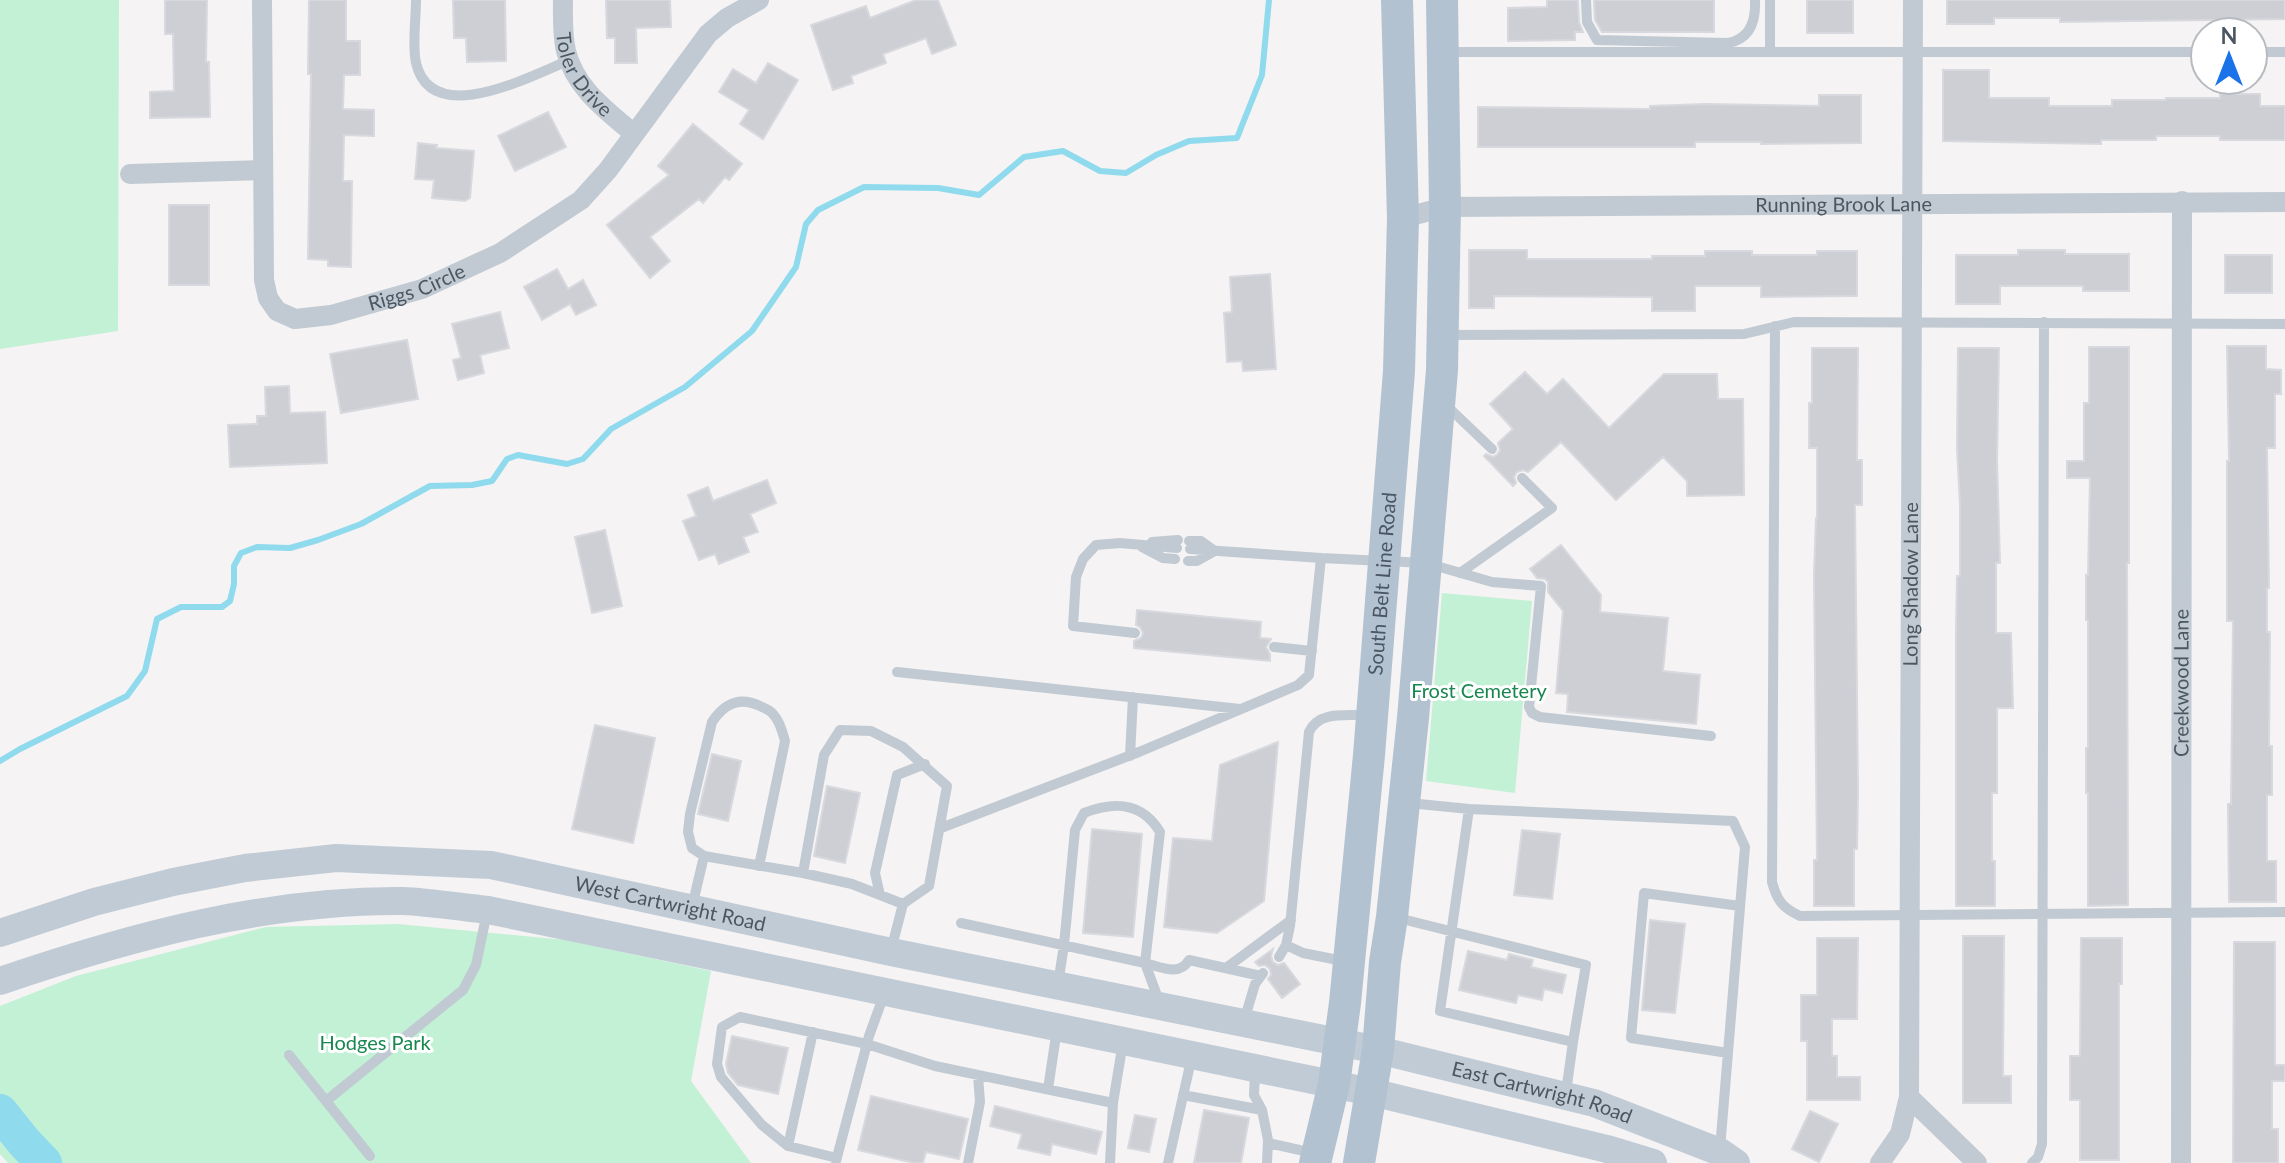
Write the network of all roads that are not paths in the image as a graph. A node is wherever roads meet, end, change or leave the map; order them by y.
1 (262, 0) edge
2 (416, 0) edge
3 (563, 0) edge
4 (1397, 0) edge
5 (1442, 0) edge
6 (1586, 0) edge
7 (1755, 0) edge
8 (1770, 0) edge
9 (1913, 0) edge
10 (750, 2) edge
11 (1770, 51) junction
12 (1913, 51) junction
13 (1443, 52) junction
14 (2189, 52) edge
15 (570, 60) junction
16 (633, 133) junction
17 (262, 170) junction
18 (130, 174) dead end
19 (2182, 201) junction
20 (2285, 202) edge
21 (1912, 203) junction
22 (1445, 207) junction
23 (1403, 218) junction
24 (1912, 321) junction
25 (2044, 322) junction
26 (2182, 324) junction
27 (2285, 324) edge
28 (1775, 326) junction
29 (1443, 335) junction
30 (1440, 399) junction
31 (1492, 449) dead end
32 (1522, 478) dead end
33 (1137, 545) junction
34 (1182, 547) junction
35 (1215, 551) junction
36 (1321, 558) junction
37 (1384, 560) junction
38 (1188, 561) dead end
39 (1426, 563) junction
40 (1460, 573) junction
41 (1135, 633) dead end
42 (1274, 647) dead end
43 (1312, 651) junction
44 (897, 672) dead end
45 (1133, 697) junction
46 (1242, 709) junction
47 (1377, 716) junction
48 (1711, 736) dead end
49 (1130, 756) junction
50 (925, 764) junction
51 (1403, 803) junction
52 (1469, 809) junction
53 (941, 828) junction
54 (704, 856) junction
55 (491, 865) junction
56 (759, 866) junction
57 (803, 873) junction
58 (880, 895) junction
59 (903, 904) junction
60 (1740, 906) junction
61 (691, 909) junction
62 (488, 910) junction
63 (2285, 912) edge
64 (2181, 913) junction
65 (1910, 914) junction
66 (2043, 914) junction
67 (1392, 917) junction
68 (1291, 920) junction
69 (961, 923) dead end
70 (6, 931) edge
71 (1453, 932) junction
72 (1064, 945) junction
73 (1286, 945) junction
74 (891, 952) junction
75 (1279, 957) dead end
76 (1145, 963) junction
77 (1349, 963) junction
78 (1226, 968) junction
79 (0, 981) edge
80 (1058, 986) junction
81 (885, 991) junction
82 (1161, 1006) junction
83 (1244, 1023) junction
84 (1058, 1027) junction
85 (813, 1032) junction
86 (1123, 1040) junction
87 (1340, 1042) junction
88 (1573, 1042) junction
89 (867, 1044) junction
90 (1378, 1050) junction
91 (1728, 1053) junction
92 (1192, 1054) junction
93 (289, 1055) dead end
94 (1256, 1068) junction
95 (978, 1075) junction
96 (1334, 1084) junction
97 (1048, 1089) junction
98 (1371, 1092) junction
99 (1183, 1095) junction
100 (1565, 1097) junction
101 (1909, 1097) junction
102 (326, 1101) junction
103 (1113, 1103) junction
104 (1262, 1110) junction
105 (1268, 1143) junction
106 (788, 1146) junction
107 (370, 1156) dead end
108 (1606, 1156) edge
109 (1728, 1157) edge
110 (1316, 1158) edge
111 (836, 1161) edge
112 (968, 1163) edge
113 (1110, 1163) edge
114 (1168, 1163) edge
115 (1267, 1163) edge
116 (1359, 1163) edge
117 (1653, 1163) edge
118 (1880, 1163) edge
119 (1977, 1163) edge
120 (2032, 1163) edge
121 (2181, 1163) edge

1 - 17 street, Riggs Circle
2 - 15 lane
3 - 15 street, Toler Drive
4 - 23 main road, South Belt Line Road
5 - 13 main road, South Belt Line Road
6 - 7 lane
8 - 11 lane
9 - 12 street, Long Shadow Lane
10 - 16 street, Riggs Circle
11 - 12 lane
11 - 13 lane
12 - 14 lane
12 - 21 street, Long Shadow Lane
13 - 22 main road, South Belt Line Road
15 - 16 street, Toler Drive
16 - 17 street, Riggs Circle
17 - 18 street
19 - 20 street, Running Brook Lane
19 - 21 street, Running Brook Lane
19 - 26 street, Creekwood Lane
21 - 22 street, Running Brook Lane
21 - 24 street, Long Shadow Lane
22 - 23 street, Running Brook Lane
22 - 29 main road, South Belt Line Road
23 - 37 main road, South Belt Line Road
24 - 25 lane
24 - 28 lane
24 - 65 street, Long Shadow Lane
25 - 26 lane
25 - 66 lane
26 - 27 lane
26 - 64 street, Creekwood Lane
28 - 29 lane
28 - 65 lane
29 - 30 main road, South Belt Line Road
30 - 31 lane
30 - 39 main road, South Belt Line Road
32 - 40 lane
33 - 34 lane
33 - 34 lane
33 - 41 lane
34 - 35 lane
35 - 36 lane
35 - 38 lane
36 - 37 lane
36 - 43 lane
37 - 39 lane
37 - 47 main road, South Belt Line Road
39 - 40 lane
39 - 51 main road, South Belt Line Road
40 - 48 lane
42 - 43 lane
43 - 46 lane
44 - 45 lane
45 - 46 lane
45 - 49 lane
46 - 49 lane
47 - 51 main road
47 - 68 lane
47 - 77 main road
49 - 53 lane
50 - 53 lane
50 - 57 lane
50 - 58 lane
51 - 52 lane
51 - 67 main road, South Belt Line Road
52 - 60 lane
52 - 71 lane
53 - 59 lane
54 - 56 lane
54 - 56 lane
54 - 61 lane
55 - 61 main road, West Cartwright Road
55 - 62 main road
55 - 70 main road, West Cartwright Road
56 - 57 lane
57 - 58 lane
58 - 59 lane
59 - 74 lane
60 - 91 lane
60 - 91 lane
61 - 74 main road, West Cartwright Road
62 - 79 main road, West Cartwright Road
62 - 81 main road, West Cartwright Road
62 - 102 lane
63 - 64 lane
64 - 66 lane
64 - 121 street, Creekwood Lane
65 - 66 lane
65 - 101 street, Long Shadow Lane
66 - 120 lane
67 - 71 lane
67 - 90 main road, South Belt Line Road
68 - 73 lane
68 - 78 lane
69 - 72 lane
71 - 88 lane
71 - 88 lane
72 - 76 lane
72 - 76 lane
72 - 80 lane
73 - 75 lane
73 - 77 lane
74 - 80 main road, West Cartwright Road
74 - 81 main road
76 - 78 lane
76 - 82 lane
77 - 87 main road
78 - 83 lane
80 - 82 main road, West Cartwright Road
81 - 84 main road, West Cartwright Road
81 - 89 lane
82 - 83 main road, West Cartwright Road
83 - 87 main road, West Cartwright Road
84 - 86 main road, West Cartwright Road
84 - 97 lane
85 - 89 lane
85 - 106 lane
85 - 106 lane
86 - 92 main road, West Cartwright Road
86 - 103 lane
87 - 90 main road, East Cartwright Road
87 - 96 main road
88 - 100 lane
89 - 95 lane
89 - 111 lane
90 - 98 main road, South Belt Line Road
90 - 100 main road, East Cartwright Road
91 - 109 lane
92 - 94 main road, West Cartwright Road
92 - 99 lane
93 - 102 lane
94 - 96 main road, West Cartwright Road
94 - 104 lane
95 - 97 lane
95 - 112 lane
96 - 98 main road, East Cartwright Road
96 - 110 main road
97 - 103 lane
98 - 108 main road, East Cartwright Road
98 - 116 main road, South Belt Line Road
99 - 104 lane
99 - 114 lane
100 - 109 main road, East Cartwright Road
101 - 118 street, Long Shadow Lane
101 - 119 street
102 - 107 lane
103 - 113 lane
104 - 105 lane
105 - 110 lane
105 - 115 lane
106 - 111 lane
108 - 117 main road, East Cartwright Road

